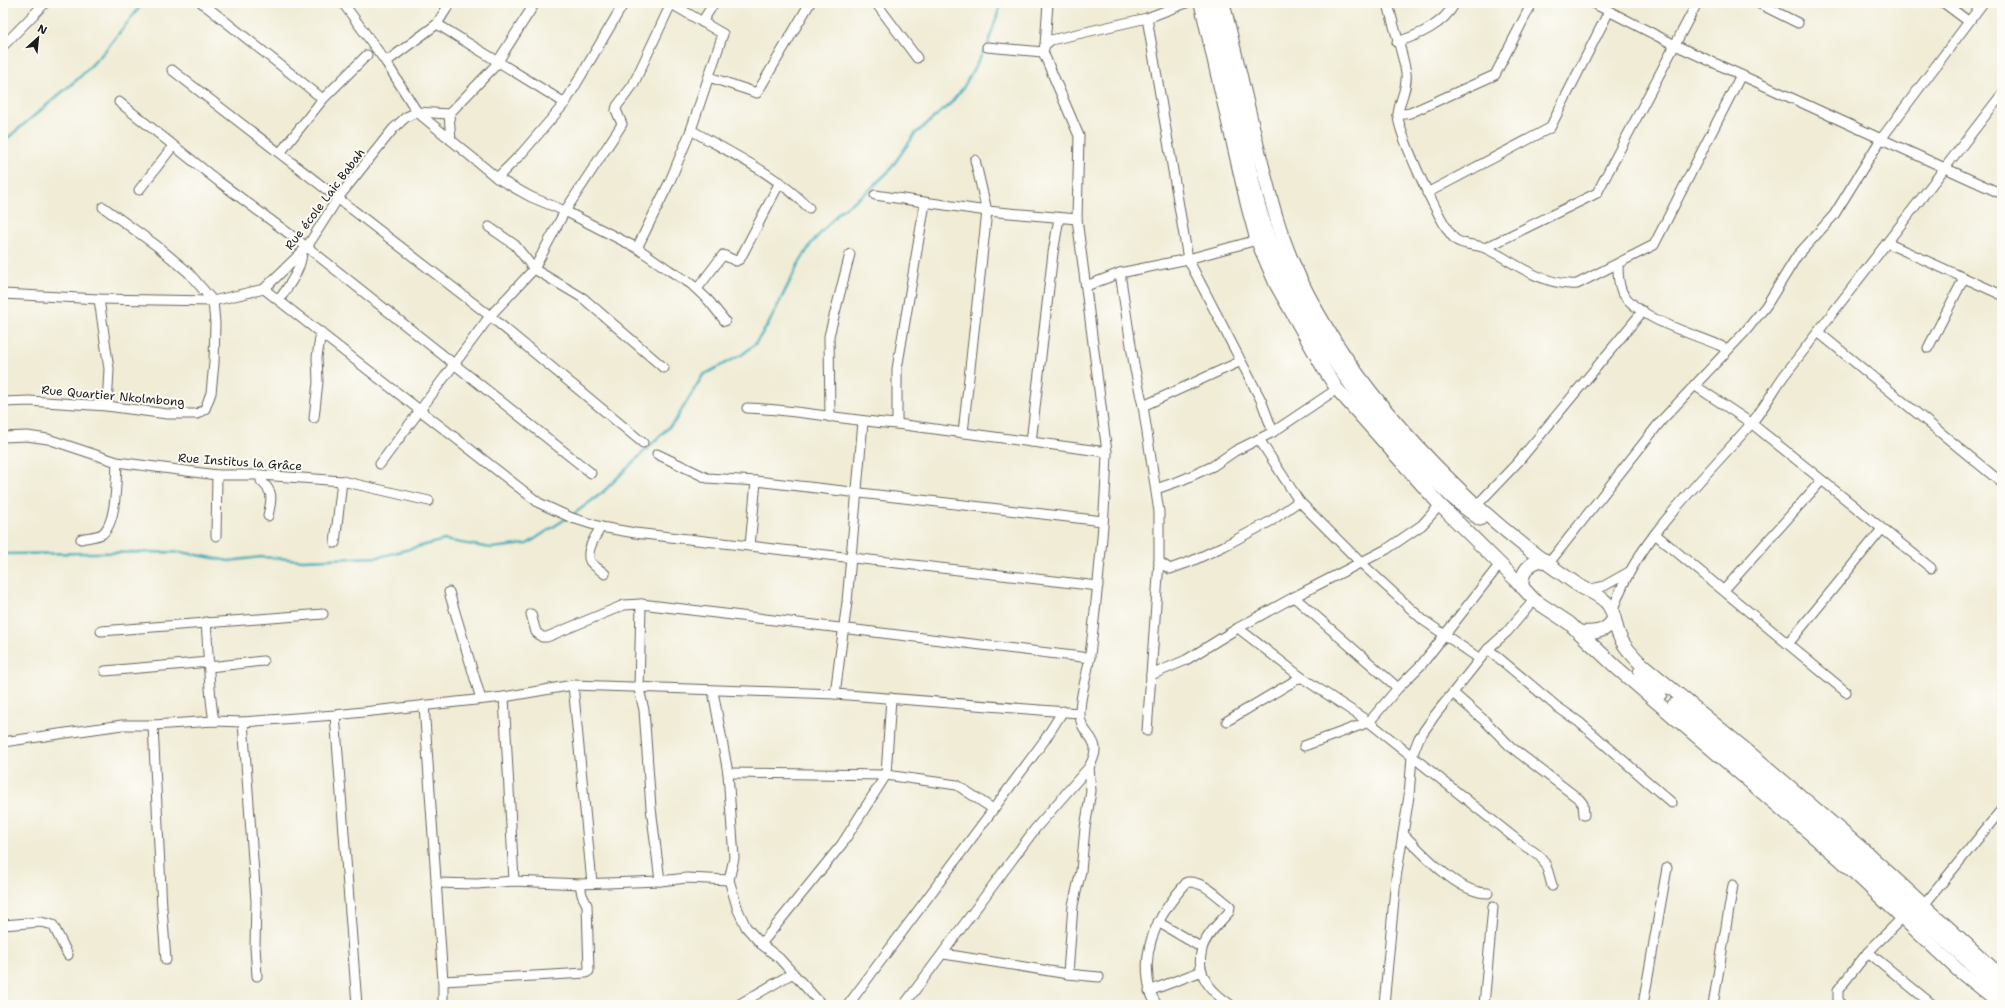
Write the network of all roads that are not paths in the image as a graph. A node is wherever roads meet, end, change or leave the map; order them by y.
1 (45, 3) edge
2 (202, 3) edge
3 (343, 3) edge
4 (450, 3) edge
5 (535, 3) edge
6 (624, 3) edge
7 (670, 3) edge
8 (714, 3) edge
9 (810, 3) edge
10 (876, 3) edge
11 (1048, 3) edge
12 (1186, 3) edge
13 (1201, 3) edge
14 (1212, 3) edge
15 (1223, 3) edge
16 (1388, 3) edge
17 (1532, 3) edge
18 (1594, 3) edge
19 (1697, 3) edge
20 (1758, 3) edge
21 (1944, 3) edge
22 (1983, 3) edge
23 (1452, 4) edge
24 (1609, 11) junction
25 (1147, 18) junction
26 (1968, 21) junction
27 (702, 22) junction
28 (1798, 23) dead end
29 (438, 24) junction
30 (1397, 42) junction
31 (1675, 45) junction
32 (3, 46) edge
33 (987, 47) dead end
34 (1044, 48) junction
35 (366, 55) dead end
36 (917, 58) dead end
37 (498, 61) junction
38 (386, 62) junction
39 (172, 70) dead end
40 (1741, 75) junction
41 (709, 77) junction
42 (2002, 94) edge
43 (323, 99) junction
44 (119, 102) dead end
45 (565, 103) junction
46 (417, 112) junction
47 (450, 114) junction
48 (1398, 115) junction
49 (691, 130) junction
50 (1881, 139) junction
51 (451, 140) junction
52 (173, 146) junction
53 (280, 154) junction
54 (975, 160) dead end
55 (1944, 166) junction
56 (497, 178) junction
57 (780, 182) junction
58 (139, 190) dead end
59 (1427, 193) junction
60 (2002, 194) edge
61 (875, 195) dead end
62 (338, 198) junction
63 (925, 203) junction
64 (103, 207) dead end
65 (809, 208) dead end
66 (565, 211) junction
67 (988, 211) junction
68 (1059, 218) junction
69 (1077, 218) junction
70 (489, 227) dead end
71 (1257, 240) junction
72 (1887, 242) junction
73 (637, 248) junction
74 (1485, 248) junction
75 (304, 249) junction
76 (850, 254) dead end
77 (1188, 259) junction
78 (1618, 265) junction
79 (534, 269) junction
80 (1120, 273) junction
81 (1964, 278) junction
82 (1086, 286) junction
83 (264, 289) junction
84 (697, 289) junction
85 (3, 294) edge
86 (2002, 295) edge
87 (99, 299) junction
88 (279, 300) junction
89 (213, 301) junction
90 (1643, 310) junction
91 (490, 316) junction
92 (726, 321) dead end
93 (321, 332) junction
94 (1818, 332) junction
95 (1928, 348) dead end
96 (1727, 350) junction
97 (1240, 362) junction
98 (454, 364) junction
99 (664, 368) dead end
100 (1694, 385) junction
101 (1337, 389) junction
102 (3, 402) edge
103 (107, 406) junction
104 (1143, 406) junction
105 (747, 408) dead end
106 (419, 410) junction
107 (830, 417) junction
108 (314, 418) dead end
109 (863, 422) junction
110 (1751, 423) junction
111 (897, 424) junction
112 (1273, 432) junction
113 (962, 433) junction
114 (3, 437) edge
115 (1259, 439) junction
116 (1031, 442) junction
117 (643, 443) dead end
118 (1107, 452) junction
119 (657, 454) dead end
120 (117, 462) junction
121 (380, 464) dead end
122 (591, 473) dead end
123 (217, 475) junction
124 (261, 475) junction
125 (342, 481) junction
126 (756, 481) junction
127 (1821, 481) junction
128 (2002, 483) edge
129 (1156, 489) junction
130 (857, 492) junction
131 (1452, 498) junction
132 (1298, 501) junction
133 (429, 502) dead end
134 (1440, 505) junction
135 (1477, 506) junction
136 (268, 516) dead end
137 (1103, 521) junction
138 (601, 527) junction
139 (1882, 529) junction
140 (1655, 534) junction
141 (216, 536) dead end
142 (81, 539) dead end
143 (335, 543) dead end
144 (750, 546) junction
145 (851, 558) junction
146 (1543, 559) junction
147 (1159, 562) junction
148 (1360, 562) junction
149 (1500, 564) junction
150 (1931, 568) dead end
151 (1629, 572) junction
152 (605, 574) dead end
153 (1519, 583) junction
154 (1098, 586) junction
155 (1588, 590) junction
156 (1724, 590) junction
157 (449, 592) dead end
158 (1294, 597) junction
159 (1534, 600) junction
160 (641, 604) junction
161 (323, 614) dead end
162 (532, 614) dead end
163 (1613, 615) junction
164 (206, 622) junction
165 (843, 628) junction
166 (1238, 628) junction
167 (101, 631) dead end
168 (1579, 632) junction
169 (1444, 634) junction
170 (1788, 644) junction
171 (1626, 648) junction
172 (1488, 649) junction
173 (1606, 657) junction
174 (1090, 658) junction
175 (1480, 659) junction
176 (263, 661) dead end
177 (209, 664) junction
178 (104, 671) dead end
179 (1151, 675) junction
180 (1301, 677) junction
181 (573, 685) junction
182 (1398, 688) junction
183 (639, 689) junction
184 (713, 691) junction
185 (1846, 692) dead end
186 (1453, 693) junction
187 (835, 694) junction
188 (1660, 694) junction
189 (504, 697) junction
190 (891, 698) junction
191 (481, 699) junction
192 (424, 705) junction
193 (1063, 711) junction
194 (1079, 713) junction
195 (335, 715) junction
196 (214, 721) junction
197 (1227, 721) dead end
198 (243, 722) junction
199 (1369, 722) junction
200 (154, 725) junction
201 (1147, 731) dead end
202 (3, 742) edge
203 (1304, 746) dead end
204 (1412, 756) junction
205 (1089, 767) junction
206 (728, 773) junction
207 (886, 775) junction
208 (1672, 803) dead end
209 (993, 809) junction
210 (1584, 815) dead end
211 (2000, 815) edge
212 (1403, 834) junction
213 (1666, 868) dead end
214 (729, 880) junction
215 (514, 881) junction
216 (660, 881) junction
217 (436, 883) junction
218 (592, 883) junction
219 (580, 884) junction
220 (1732, 885) dead end
221 (1552, 886) dead end
222 (1488, 894) dead end
223 (1924, 905) junction
224 (1493, 906) dead end
225 (1903, 917) junction
226 (1158, 922) junction
227 (3, 925) edge
228 (761, 944) junction
229 (1202, 948) junction
230 (1868, 952) junction
231 (944, 954) junction
232 (68, 955) dead end
233 (166, 960) dead end
234 (1202, 971) junction
235 (793, 973) junction
236 (1068, 974) junction
237 (258, 976) dead end
238 (1099, 976) dead end
239 (2002, 977) edge
240 (443, 981) junction
241 (1149, 991) junction
242 (2002, 992) edge
243 (357, 1005) edge
244 (443, 1005) edge
245 (739, 1005) edge
246 (822, 1005) edge
247 (848, 1005) edge
248 (904, 1005) edge
249 (1157, 1005) edge
250 (1231, 1005) edge
251 (1384, 1005) edge
252 (1484, 1005) edge
253 (1643, 1005) edge
254 (1712, 1005) edge
255 (1841, 1005) edge
256 (1932, 1005) edge
257 (2001, 1005) edge

1 - 32 street
2 - 43 street
3 - 38 street
4 - 29 street
5 - 37 street
6 - 45 street
7 - 27 street
7 - 66 street
8 - 27 street
9 - 41 street
10 - 36 street
11 - 34 street
12 - 25 street
13 - 71 main road
14 - 131 main road
15 - 135 main road
16 - 30 street
17 - 48 street
18 - 24 street
19 - 31 street
20 - 28 street
21 - 26 street
22 - 26 street
23 - 30 street
24 - 31 street
24 - 59 street
25 - 34 street
25 - 77 street
26 - 50 street
27 - 41 street
29 - 37 street
29 - 38 street
30 - 48 street
31 - 40 street
31 - 74 street
33 - 34 street
34 - 69 street
35 - 43 street
37 - 45 street
37 - 47 street
38 - 46 street
39 - 53 street
40 - 50 street
40 - 78 street
41 - 49 street
42 - 55 street
43 - 53 street
44 - 52 street
45 - 56 street
46 - 47 street
46 - 51 street
46 - 62 street, Rue école Laic Babah
47 - 51 street
48 - 59 street
49 - 57 street
49 - 73 street
50 - 55 street
50 - 96 street
51 - 56 street
52 - 58 street
52 - 75 street
53 - 62 street
54 - 67 street
55 - 60 street
55 - 72 street
56 - 66 street
57 - 65 street
57 - 84 street
59 - 74 street
61 - 63 street
62 - 75 street, Rue école Laic Babah
62 - 91 street
63 - 67 street
63 - 111 street
64 - 89 street
66 - 73 street
66 - 79 street
67 - 68 street
67 - 113 street
68 - 69 street
68 - 116 street
69 - 82 street
70 - 79 street
71 - 77 street
71 - 101 main road
72 - 81 street
72 - 94 street
73 - 84 street
74 - 78 street
75 - 83 street, Rue école Laic Babah
75 - 88 street
75 - 98 street
76 - 107 street
77 - 80 street
77 - 97 street
78 - 90 street
79 - 91 street
79 - 99 street
80 - 82 street
80 - 104 street
81 - 86 street
81 - 95 street
82 - 118 street
83 - 88 street
83 - 89 street
84 - 92 street
85 - 87 street
87 - 89 street
87 - 103 street
88 - 93 street
89 - 103 street, Rue Quartier Nkolmbong
90 - 96 street
90 - 135 street
91 - 98 street
91 - 117 street
93 - 106 street
93 - 108 street
94 - 110 street
94 - 128 street
96 - 100 street
97 - 104 street
97 - 112 street
98 - 106 street
98 - 122 street
100 - 110 street
100 - 146 street
101 - 112 street
101 - 134 main road
102 - 103 street, Rue Quartier Nkolmbong
104 - 129 street
105 - 107 street
106 - 121 street
106 - 138 street
107 - 109 street
109 - 111 street
109 - 130 street
110 - 127 street
110 - 140 street
111 - 113 street
112 - 115 street
113 - 116 street
114 - 120 street, Rue Institus la Grâce
115 - 129 street
115 - 132 street
116 - 118 street
118 - 137 street
119 - 126 street
120 - 123 street, Rue Institus la Grâce
120 - 142 street
123 - 124 street, Rue Institus la Grâce
123 - 141 street
124 - 125 street, Rue Institus la Grâce
124 - 136 street
125 - 133 street, Rue Institus la Grâce
125 - 143 street
126 - 130 street
126 - 144 street
127 - 139 street
127 - 156 street
129 - 147 street
130 - 137 street
130 - 145 street
131 - 146 main road
131 - 153 main road
132 - 147 street
132 - 148 street
134 - 148 street
134 - 149 main road
135 - 146 main road
137 - 154 street
138 - 144 street
138 - 152 street
139 - 150 street
139 - 170 street
140 - 151 street
140 - 156 street
144 - 145 street
145 - 154 street
145 - 165 street
146 - 153 main road
146 - 155 main road
147 - 179 street
148 - 158 street
148 - 169 street
149 - 153 main road
149 - 169 street
151 - 155 street
151 - 163 street
153 - 159 main road
154 - 174 street
155 - 163 main road
156 - 170 street
157 - 191 street
158 - 166 street
158 - 182 street
159 - 168 main road
159 - 172 street
160 - 162 street
160 - 165 street
160 - 183 street
161 - 164 street
163 - 168 main road
163 - 171 main road
164 - 167 street
164 - 177 street
165 - 174 street
165 - 187 street
166 - 179 street
166 - 180 street
168 - 173 main road
169 - 175 street
169 - 182 street
170 - 185 street
171 - 188 main road
171 - 223 main road
172 - 175 street
172 - 208 street
173 - 188 main road
173 - 225 main road
174 - 194 street
175 - 186 street
176 - 177 street
177 - 178 street
177 - 196 street
179 - 201 street
180 - 197 street
180 - 199 street
181 - 183 street
181 - 189 street
181 - 218 street
182 - 199 street
183 - 184 street
183 - 216 street
184 - 187 street
184 - 206 street
186 - 204 street
186 - 210 street
187 - 190 street
188 - 242 main road
189 - 191 street
189 - 215 street
190 - 193 street
190 - 207 street
191 - 192 street
192 - 195 street
192 - 217 street
193 - 194 street
193 - 209 street
194 - 205 street
195 - 198 street
195 - 243 street
196 - 198 street
196 - 200 street
198 - 237 street
199 - 203 street
199 - 204 street
200 - 202 street
200 - 233 street
204 - 212 street
204 - 221 street
205 - 231 street
205 - 236 street
206 - 207 street
206 - 214 street
207 - 209 street
207 - 228 street
209 - 247 street
211 - 223 street
212 - 222 street
212 - 251 street
213 - 253 street
214 - 216 street
214 - 228 street
215 - 217 street
215 - 219 street
216 - 218 street
217 - 240 street
218 - 219 street
219 - 240 street
220 - 254 street
223 - 239 main road
224 - 252 street
225 - 230 street
225 - 257 main road
226 - 229 street
226 - 229 street
226 - 241 street
227 - 232 street
228 - 235 street
229 - 234 street
230 - 255 street
230 - 256 street
231 - 236 street
231 - 248 street
234 - 241 street
234 - 250 street
235 - 245 street
235 - 246 street
236 - 238 street
240 - 244 street
241 - 249 street

